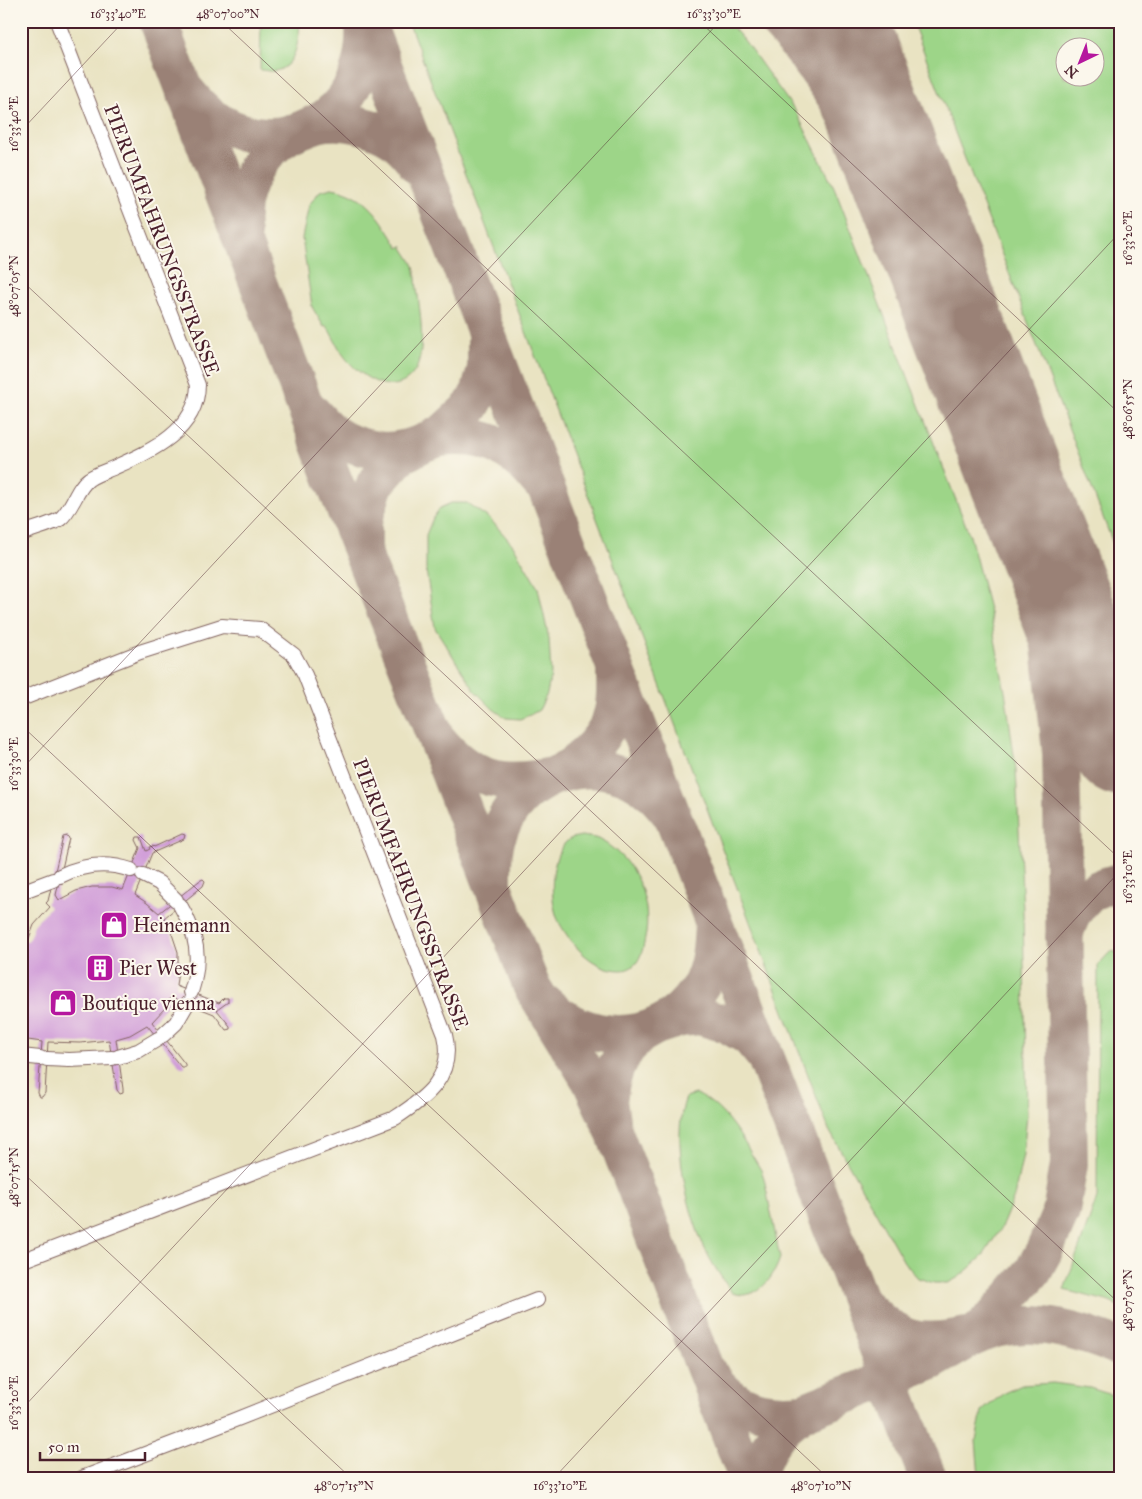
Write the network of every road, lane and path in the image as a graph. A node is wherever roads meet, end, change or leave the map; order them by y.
1 (57, 21) edge
2 (21, 534) edge
3 (21, 699) edge
4 (21, 892) edge
5 (21, 1056) edge
6 (21, 1261) edge
7 (536, 1300) dead end
8 (82, 1478) edge

1 - 2 lane, PIERUMFAHRUNGSSTRASSE
3 - 6 lane, PIERUMFAHRUNGSSTRASSE
4 - 5 lane
7 - 8 lane

